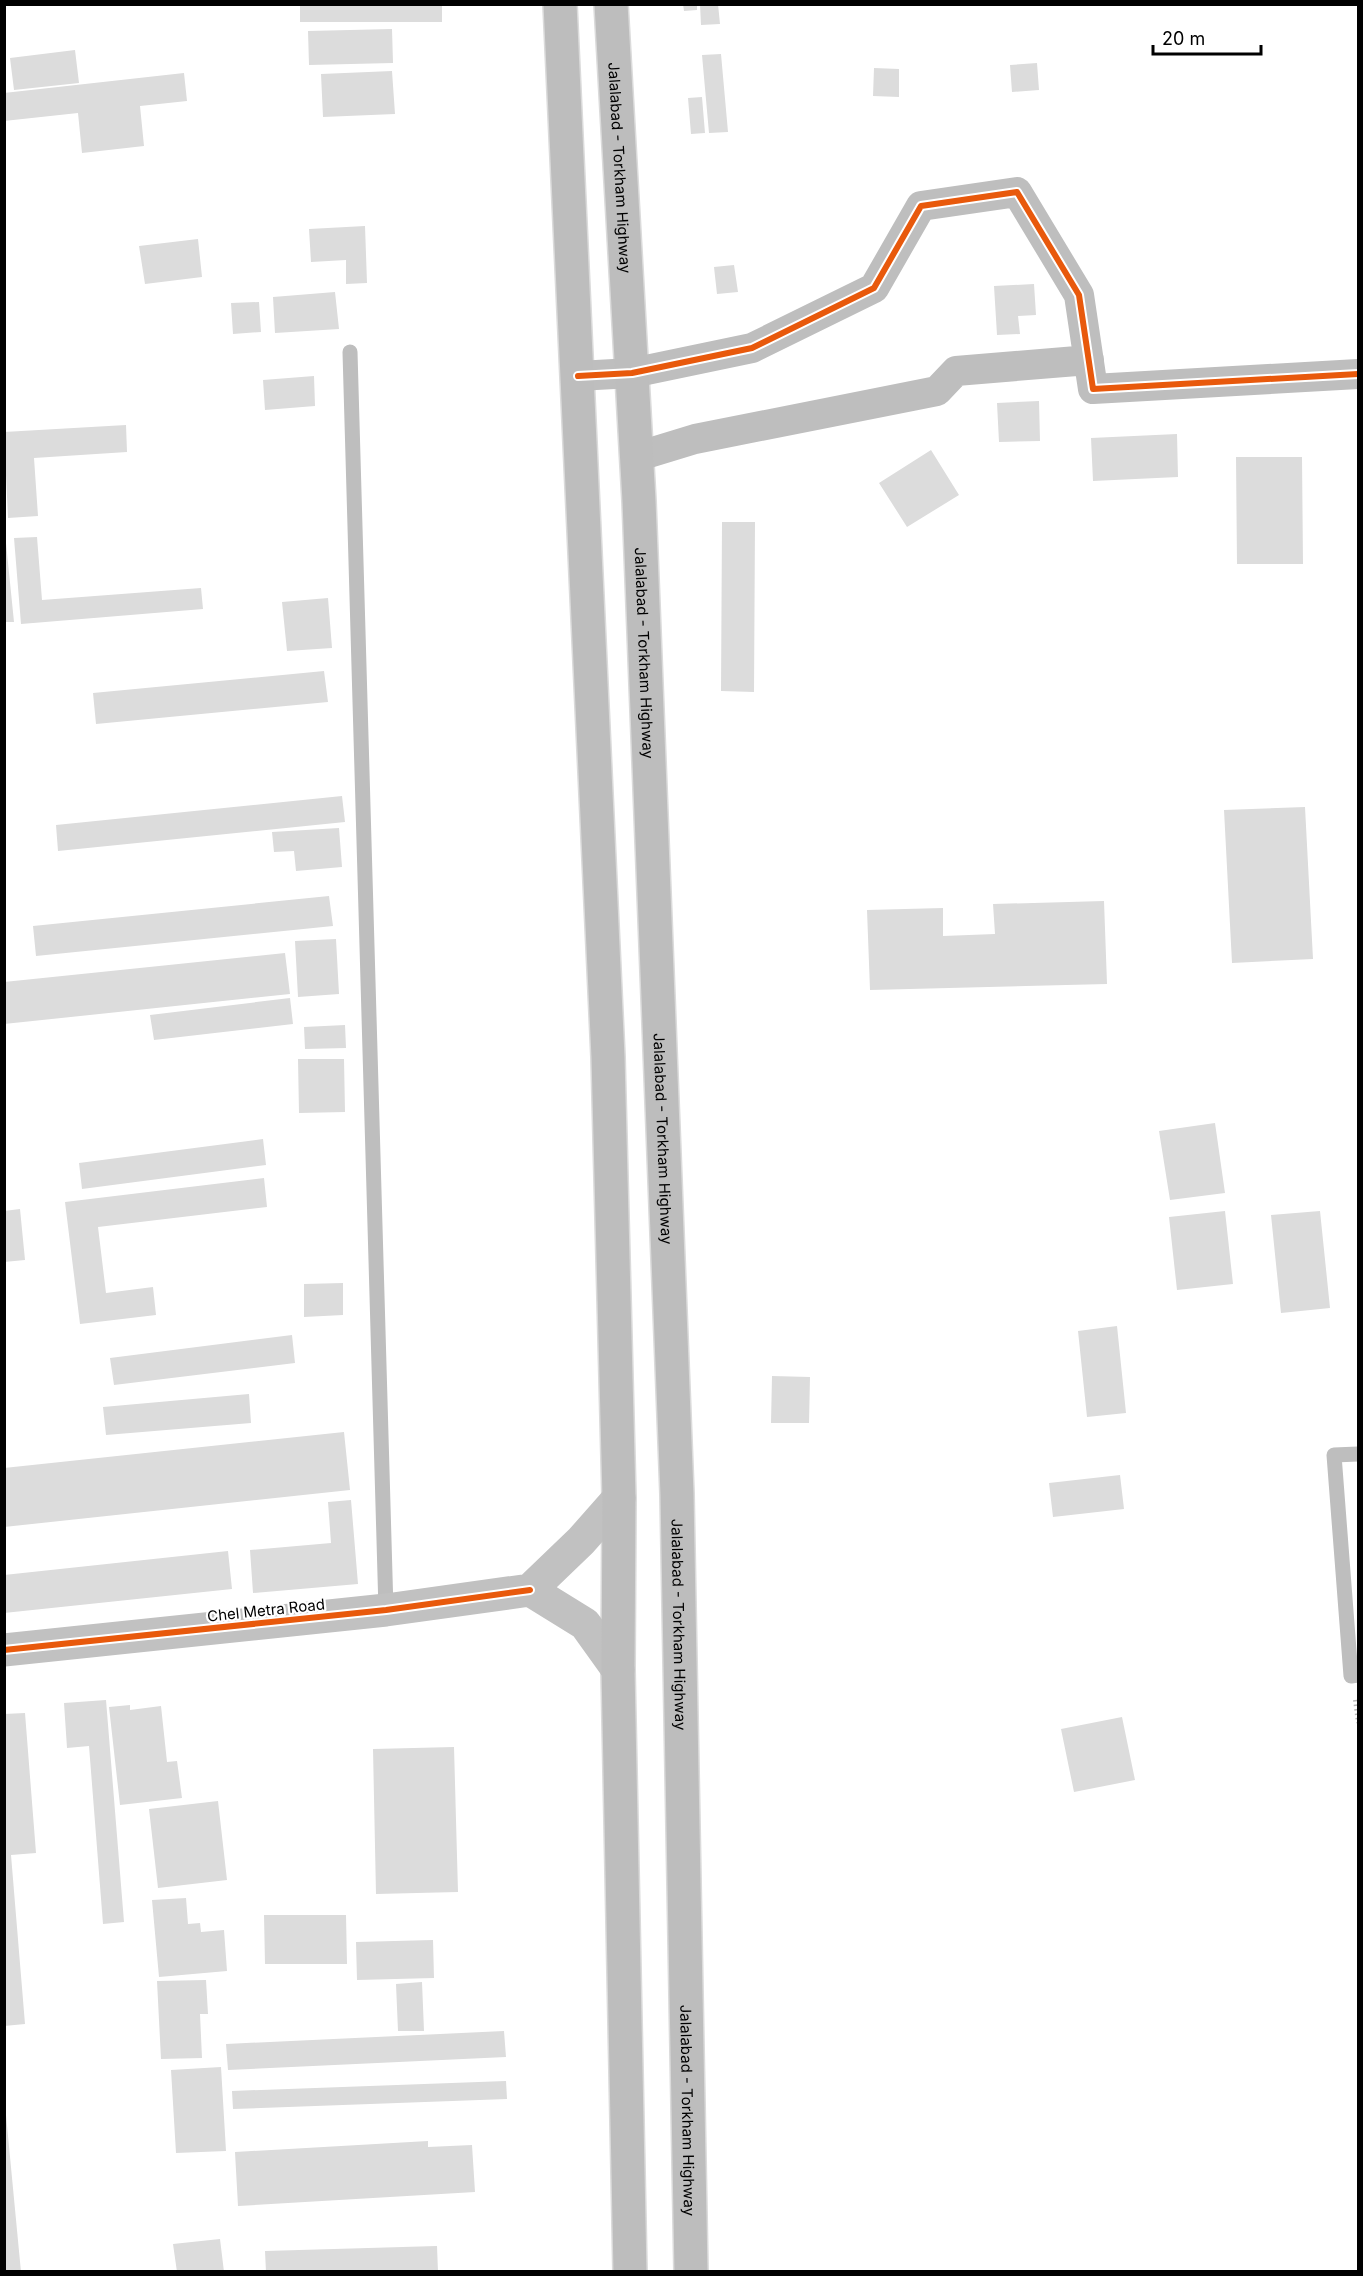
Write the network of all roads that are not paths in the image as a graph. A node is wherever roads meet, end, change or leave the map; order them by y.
1 (560, 4) edge
2 (611, 4) edge
3 (616, 83) junction
4 (564, 85) junction
5 (350, 352) dead end
6 (1089, 360) junction
7 (632, 373) junction
8 (1359, 374) edge
9 (578, 376) junction
10 (636, 457) junction
11 (1359, 1454) edge
12 (619, 1498) junction
13 (530, 1590) junction
14 (386, 1610) junction
15 (4, 1650) edge
16 (618, 1670) junction
17 (1359, 1675) edge
18 (630, 2271) edge
19 (691, 2271) edge

1 - 4 highway
2 - 3 highway, Jalalabad - Torkham Highway
3 - 4 highway
3 - 7 highway, Jalalabad - Torkham Highway
4 - 9 highway
5 - 14 lane
6 - 7 street
6 - 8 street
6 - 10 street
7 - 9 street
7 - 10 highway, Jalalabad - Torkham Highway
9 - 12 highway
10 - 19 highway, Jalalabad - Torkham Highway
11 - 17 lane
12 - 13 street
12 - 16 highway
13 - 14 street, Chel Metra Road
13 - 16 street
14 - 15 street, Chel Metra Road
16 - 18 highway

